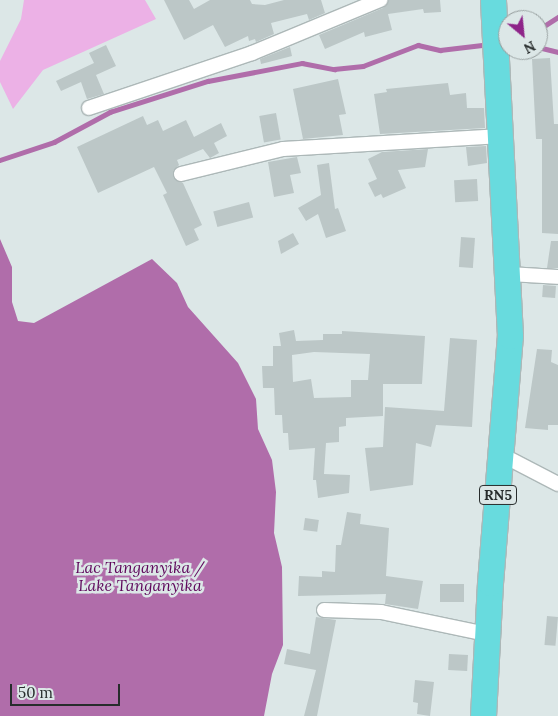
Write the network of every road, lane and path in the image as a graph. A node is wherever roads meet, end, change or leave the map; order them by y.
1 (380, 0) edge
2 (493, 0) edge
3 (89, 108) dead end
4 (502, 136) junction
5 (181, 174) dead end
6 (508, 274) junction
7 (558, 277) edge
8 (502, 455) junction
9 (558, 484) edge
10 (324, 610) dead end
11 (486, 634) junction
12 (483, 716) edge

1 - 3 street
2 - 4 highway, RN5
4 - 5 street
4 - 6 highway, RN5
6 - 7 street
6 - 8 highway, RN5
8 - 9 street
8 - 11 highway, RN5
10 - 11 street
11 - 12 highway, RN5

